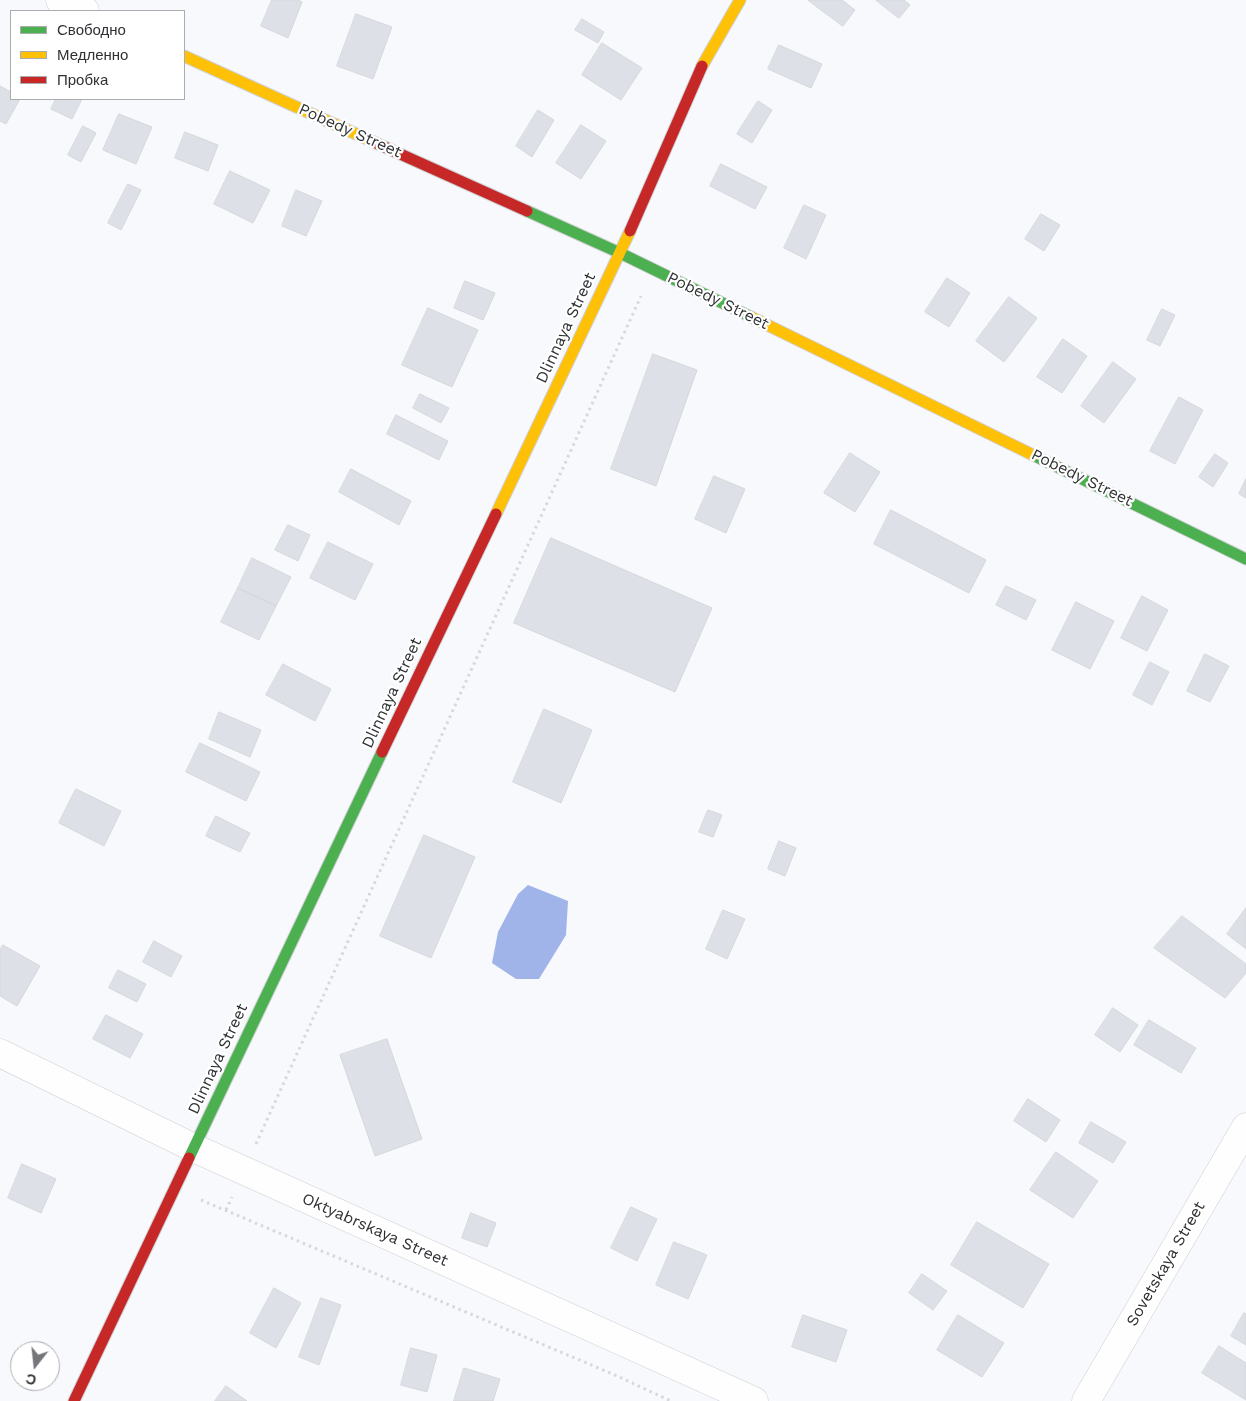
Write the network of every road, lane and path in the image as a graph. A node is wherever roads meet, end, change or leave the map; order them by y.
1 (60, 0) edge
2 (740, 0) edge
3 (83, 10) edge
4 (185, 56) edge
5 (620, 253) junction
6 (653, 269) junction
7 (1246, 559) edge
8 (0, 1054) edge
9 (1246, 1127) edge
10 (194, 1148) junction
11 (244, 1171) junction
12 (175, 1189) junction
13 (226, 1210) junction
14 (74, 1401) edge
15 (671, 1401) edge
16 (754, 1401) edge
17 (1086, 1401) edge

1 - 3 street
2 - 5 street, Dlinnaya Street
4 - 5 street, Pobedy Street
5 - 6 street, Pobedy Street
5 - 10 street, Dlinnaya Street
6 - 7 street, Pobedy Street
6 - 11 path
8 - 10 street, Oktyabrskaya Street
9 - 17 street, Sovetskaya Street
10 - 11 street, Oktyabrskaya Street
10 - 12 street, Dlinnaya Street
11 - 13 path
11 - 16 street, Oktyabrskaya Street
12 - 13 path
12 - 14 street, Dlinnaya Street
13 - 15 path

